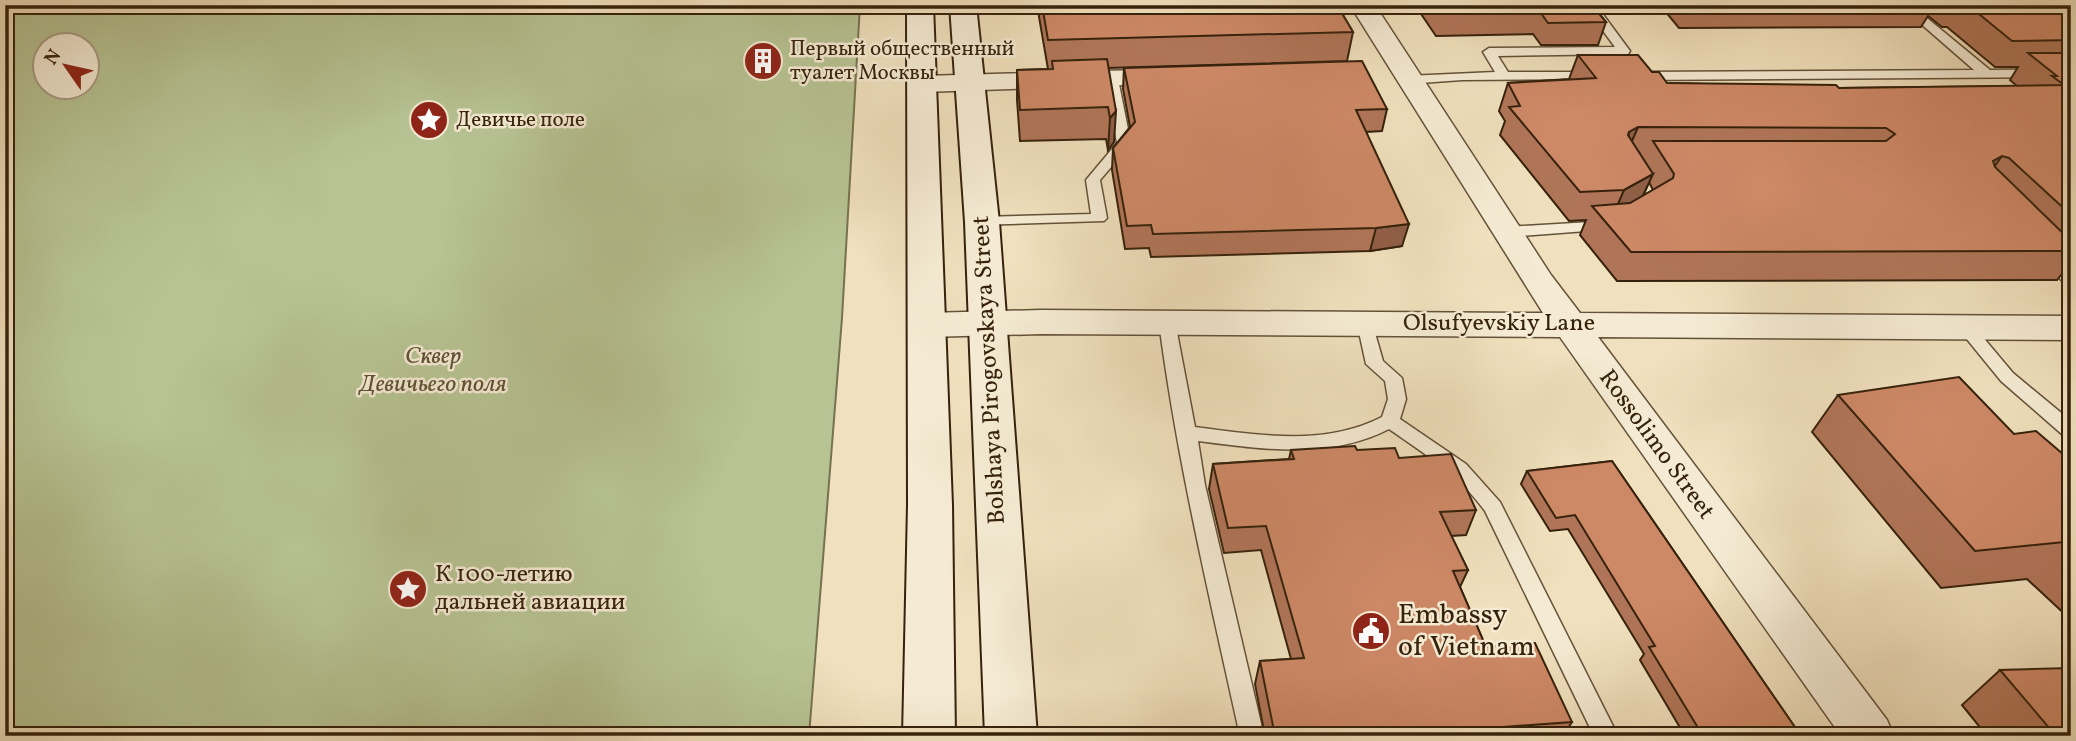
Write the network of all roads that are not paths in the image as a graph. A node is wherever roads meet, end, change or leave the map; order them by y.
1 (920, 5) edge
2 (963, 5) edge
3 (1362, 5) edge
4 (1590, 5) edge
5 (1916, 13) dead end
6 (2071, 73) edge
7 (1396, 74) junction
8 (1987, 74) junction
9 (1504, 76) junction
10 (1602, 76) edge
11 (1630, 76) edge
12 (1193, 77) edge
13 (1112, 79) junction
14 (971, 83) junction
15 (923, 85) junction
16 (1625, 220) edge
17 (982, 222) junction
18 (1506, 232) junction
19 (2031, 240) edge
20 (2071, 280) edge
21 (1167, 322) junction
22 (989, 323) junction
23 (1365, 323) junction
24 (1569, 324) junction
25 (927, 325) junction
26 (1965, 327) junction
27 (2071, 328) edge
28 (1390, 421) junction
29 (2071, 431) edge
30 (1186, 433) junction
31 (929, 736) edge
32 (1011, 736) edge
33 (1252, 736) edge
34 (1606, 736) edge
35 (1870, 736) edge

1 - 15 main road
2 - 14 main road, Bolshaya Pirogovskaya Street
3 - 7 street, Rossolimo Street
4 - 9 lane
5 - 8 lane
6 - 8 lane
7 - 9 lane
7 - 18 street, Rossolimo Street
8 - 11 lane
9 - 10 lane
12 - 13 street
13 - 14 street
13 - 17 lane
14 - 15 street
14 - 17 main road, Bolshaya Pirogovskaya Street
15 - 25 main road
16 - 18 lane
17 - 22 main road, Bolshaya Pirogovskaya Street
18 - 24 street, Rossolimo Street
19 - 20 lane
21 - 22 street, Olsufyevskiy Lane
21 - 23 street, Olsufyevskiy Lane
21 - 30 lane
22 - 25 street, Olsufyevskiy Lane
22 - 32 main road, Bolshaya Pirogovskaya Street
23 - 24 street, Olsufyevskiy Lane
23 - 28 lane
24 - 26 street, Olsufyevskiy Lane
24 - 35 street, Rossolimo Street
25 - 31 main road
26 - 27 street, Olsufyevskiy Lane
26 - 29 lane
28 - 30 lane
28 - 34 lane
30 - 33 lane

